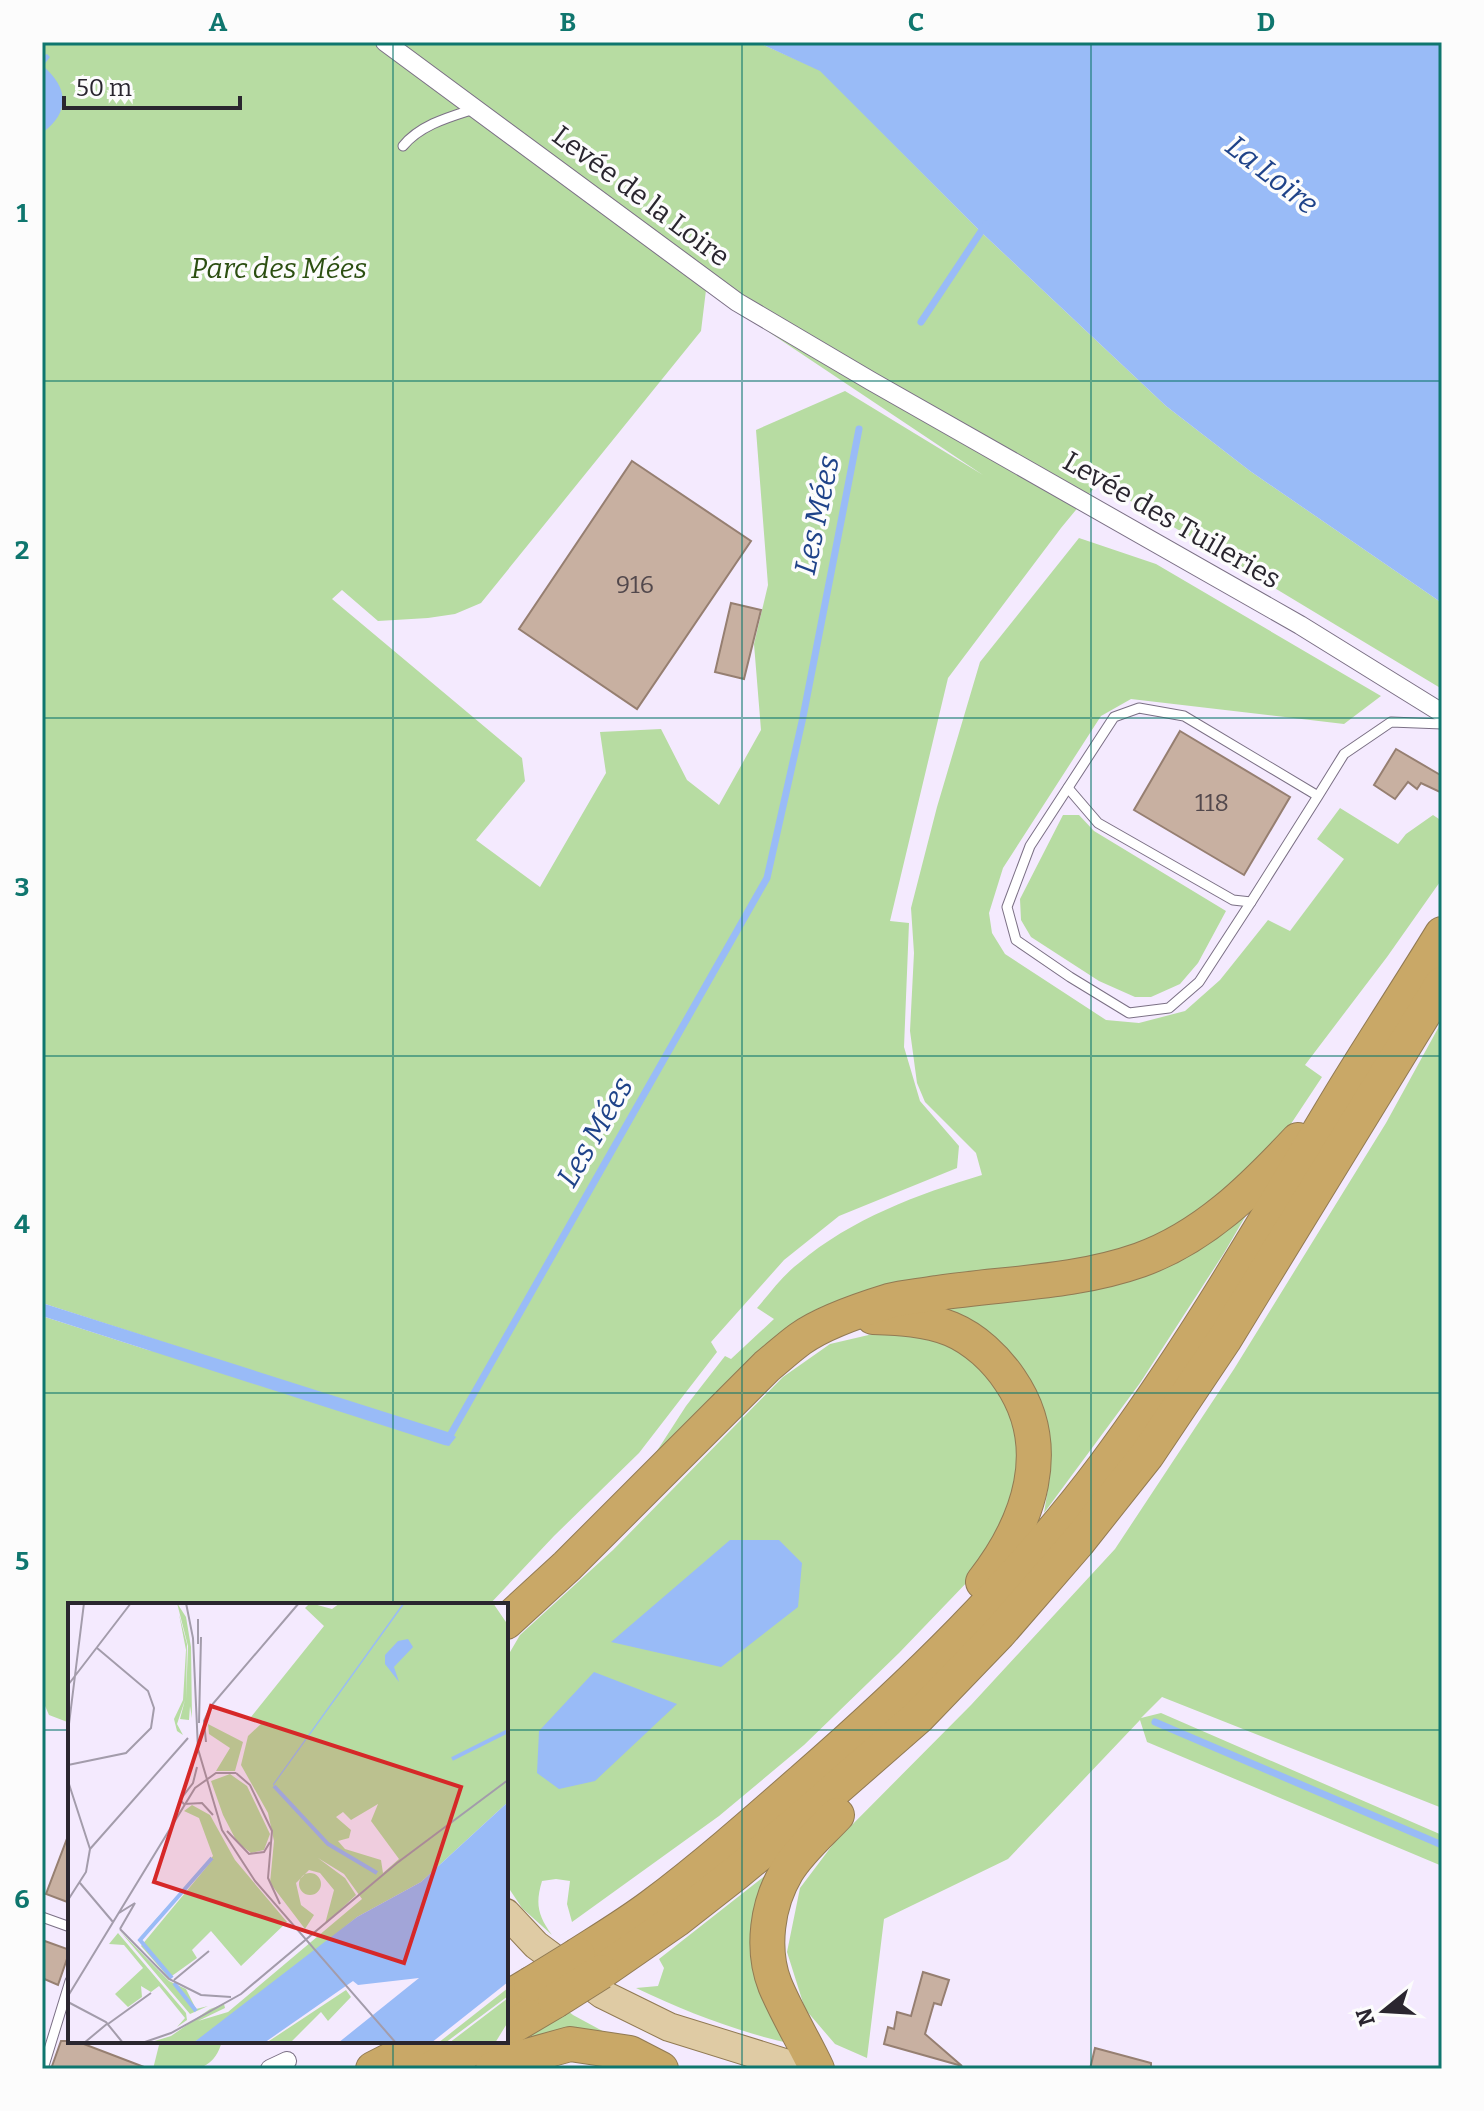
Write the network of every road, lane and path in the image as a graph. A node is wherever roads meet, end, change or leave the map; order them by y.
1 (385, 42) edge
2 (476, 109) junction
3 (403, 146) dead end
4 (871, 381) joint
5 (1442, 713) edge
6 (1442, 724) edge
7 (1068, 788) junction
8 (1318, 796) junction
9 (1251, 902) junction
10 (1442, 934) edge
11 (1442, 984) edge
12 (1342, 1093) junction
13 (844, 1317) junction
14 (508, 1620) edge
15 (903, 1711) junction
16 (508, 1915) edge
17 (42, 1917) edge
18 (68, 1926) edge
19 (68, 1988) edge
20 (530, 1995) edge
21 (508, 2027) edge
22 (424, 2043) edge
23 (482, 2043) edge
24 (287, 2061) dead end
25 (43, 2069) edge
26 (270, 2069) edge
27 (373, 2069) edge
28 (431, 2069) edge
29 (493, 2069) edge
30 (661, 2069) edge
31 (804, 2069) edge
32 (817, 2069) edge

1 - 2 street, Levée de la Loire
2 - 3 lane
2 - 4 street, Levée de la Loire
4 - 5 street, Levée des Tuileries
6 - 8 lane
7 - 8 lane
7 - 9 lane
7 - 9 lane
8 - 9 lane
10 - 12 highway
11 - 15 highway
12 - 13 highway
12 - 15 highway
13 - 14 highway
13 - 15 highway
15 - 20 highway, bridge
15 - 32 highway
16 - 31 main road
17 - 18 lane
19 - 25 lane
20 - 21 highway
22 - 27 highway
23 - 28 highway
24 - 26 street
29 - 30 highway

